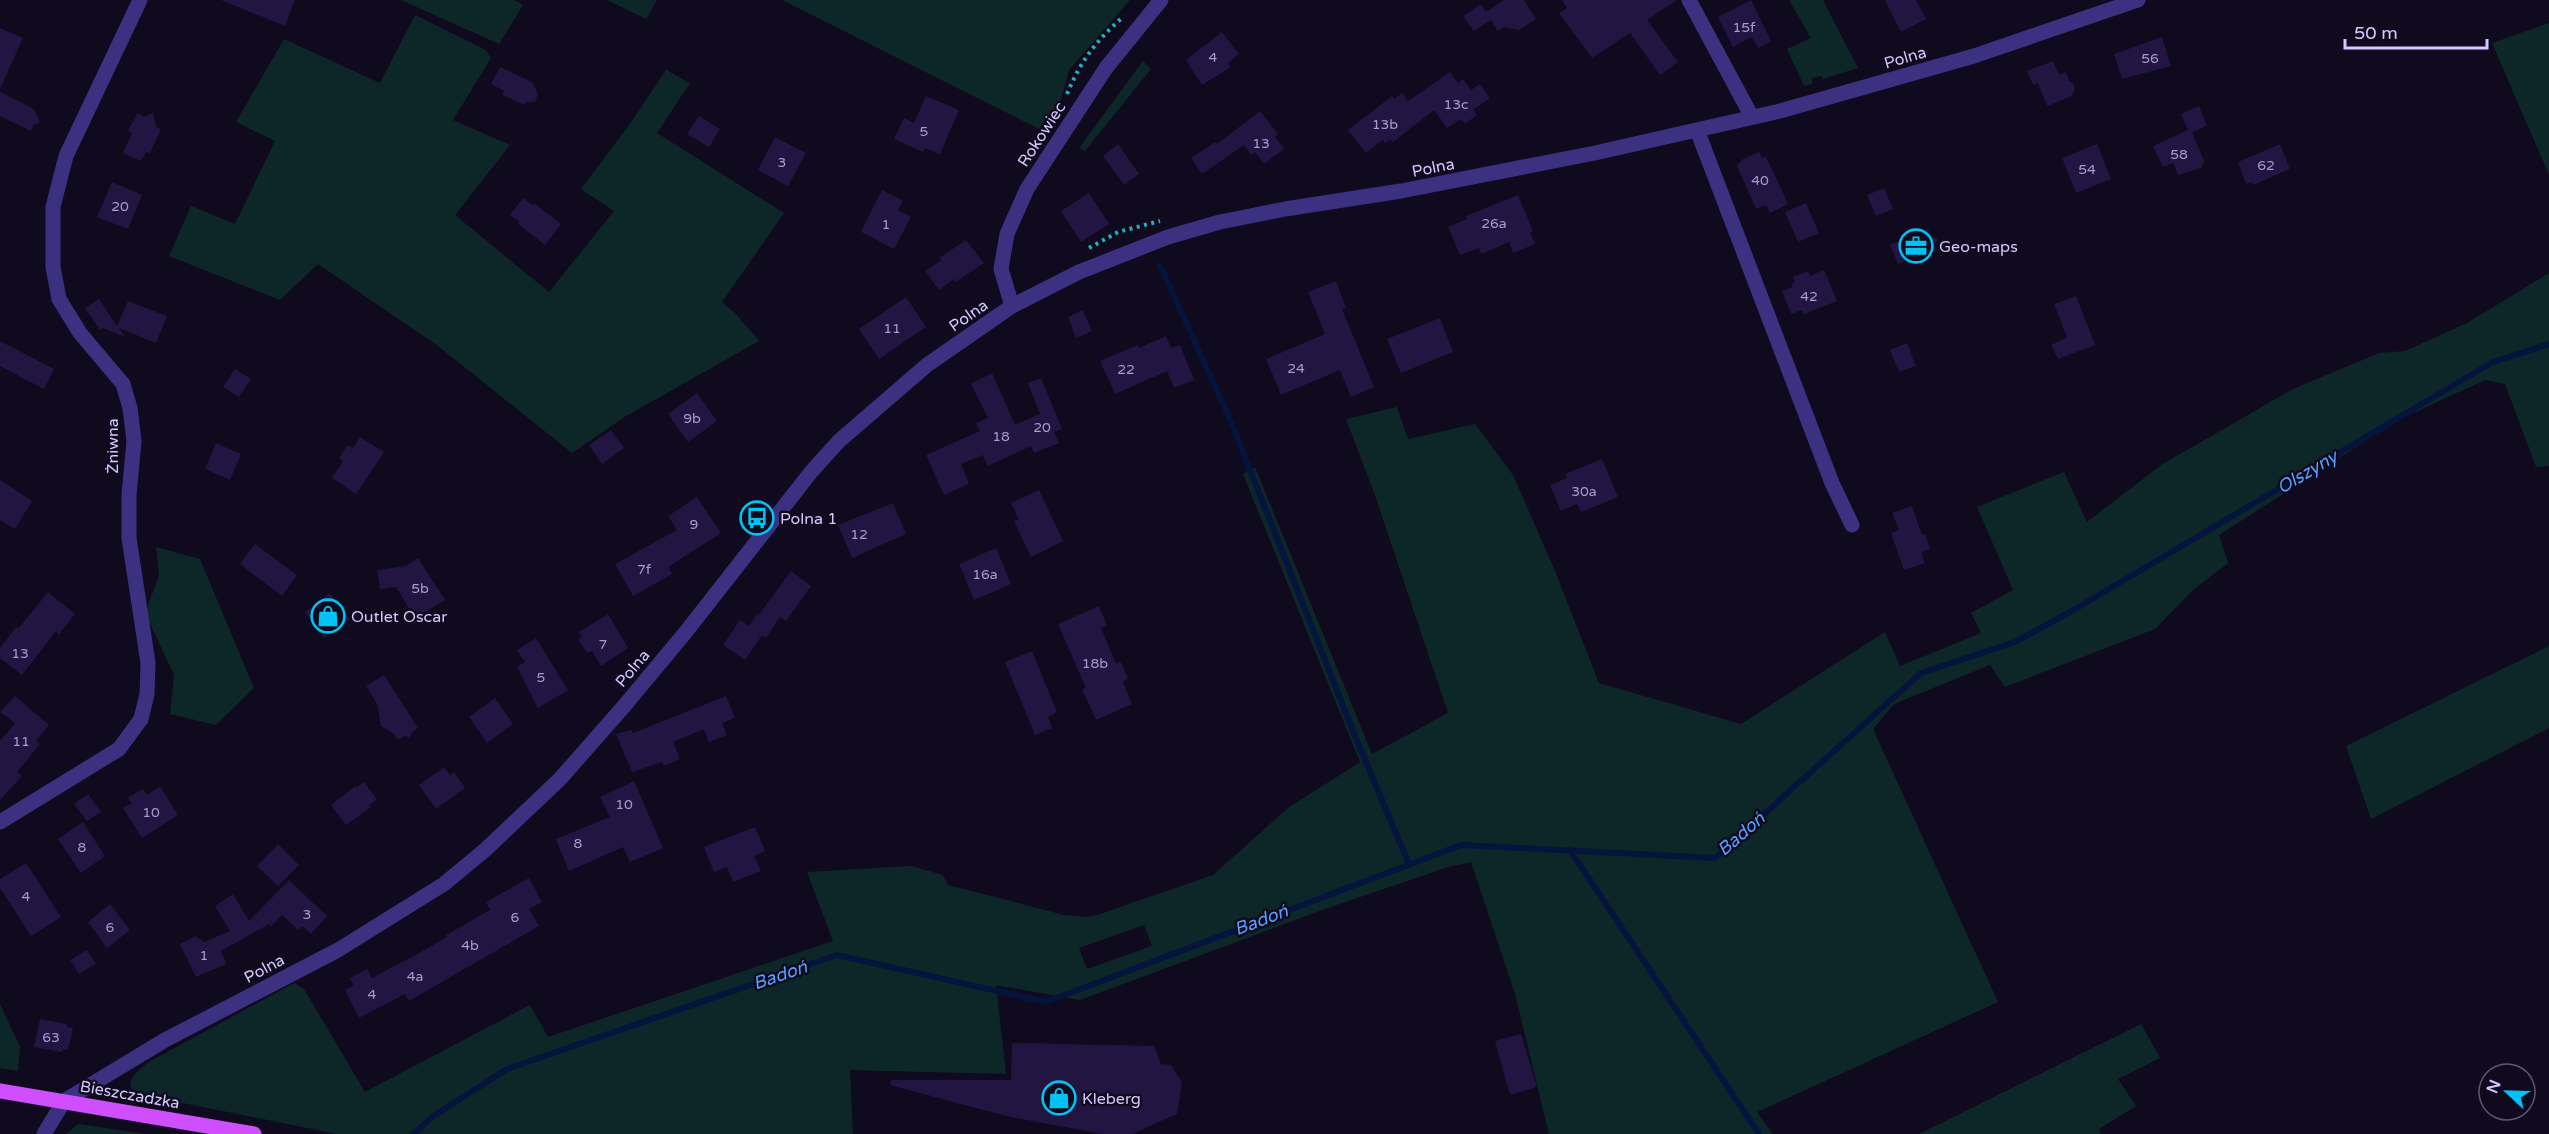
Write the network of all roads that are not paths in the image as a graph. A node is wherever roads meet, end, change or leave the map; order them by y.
1 (140, 0) edge
2 (1161, 0) edge
3 (1689, 0) edge
4 (2138, 0) edge
5 (1752, 117) junction
6 (1697, 130) junction
7 (1012, 306) junction
8 (1852, 525) dead end
9 (0, 822) edge
10 (0, 1091) edge
11 (64, 1101) junction
12 (44, 1134) edge
13 (254, 1134) edge

1 - 9 street, Żniwna
2 - 7 street, Rokowiec
3 - 5 street
4 - 5 street, Polna
5 - 6 street, Polna
6 - 7 street, Polna
6 - 8 street
7 - 11 street, Polna
10 - 11 main road, Bieszczadzka
11 - 12 street
11 - 13 main road, Bieszczadzka

